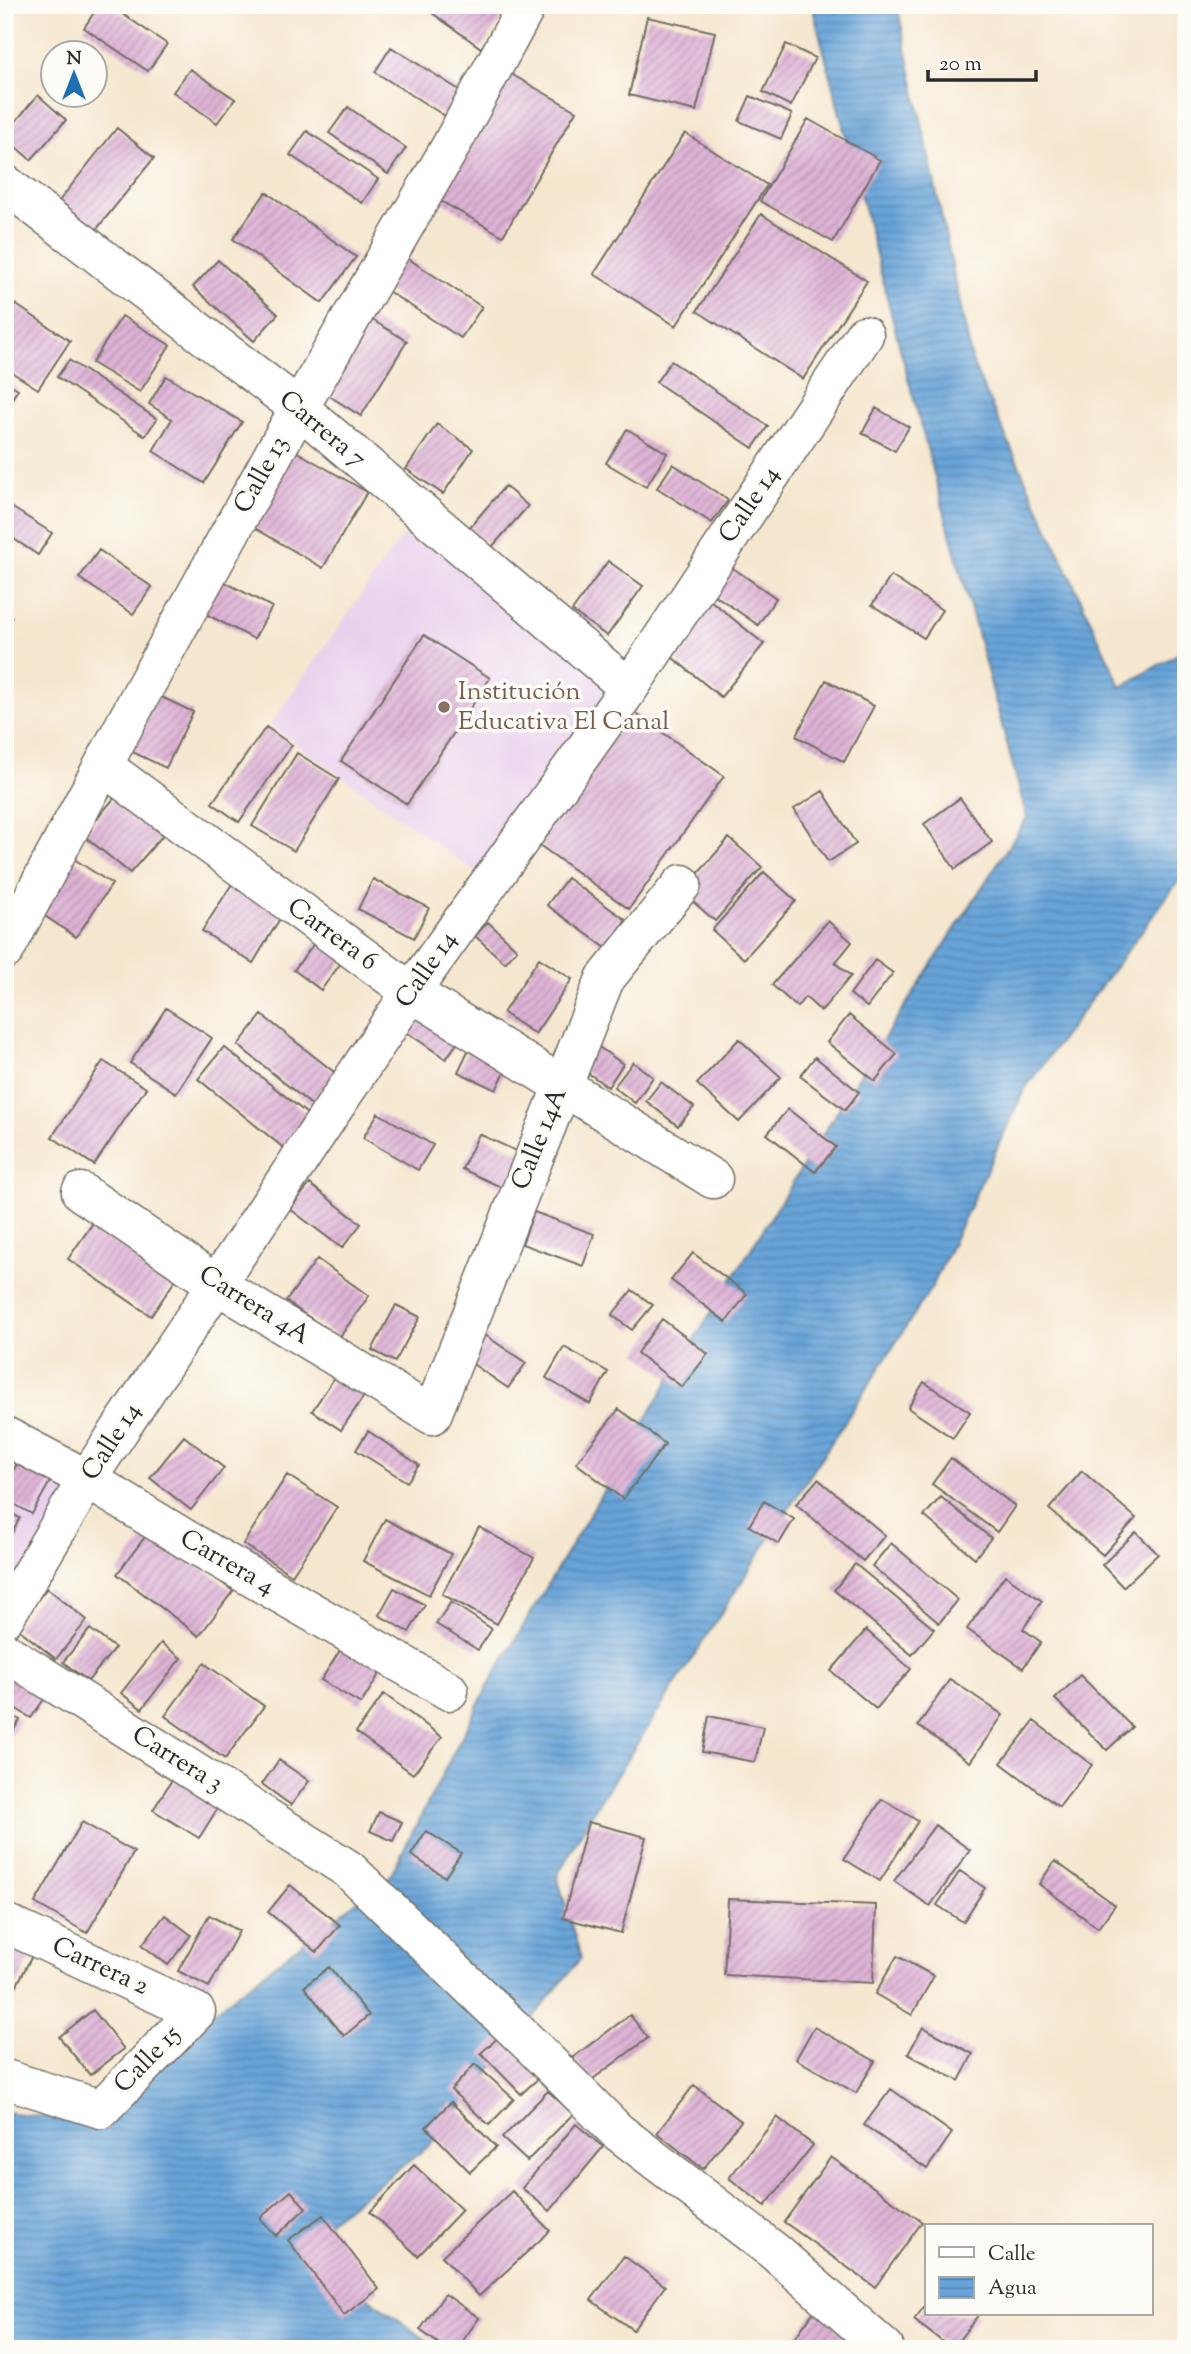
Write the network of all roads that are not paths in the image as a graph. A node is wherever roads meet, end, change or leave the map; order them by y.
1 (527, 5) edge
2 (5, 184) edge
3 (864, 335) dead end
4 (299, 408) junction
5 (629, 688) junction
6 (103, 766) junction
7 (682, 884) dead end
8 (5, 950) edge
9 (411, 992) junction
10 (562, 1085) junction
11 (713, 1179) dead end
12 (81, 1192) dead end
13 (216, 1284) junction
14 (432, 1415) joint
15 (5, 1436) edge
16 (87, 1479) junction
17 (5, 1617) edge
18 (5, 1651) edge
19 (449, 1691) dead end
20 (5, 1923) edge
21 (196, 2012) joint
22 (5, 2079) edge
23 (885, 2349) edge

1 - 4 street, Calle 13
2 - 4 street, Carrera 7
3 - 5 street, Calle 14
4 - 5 street, Carrera 7
4 - 6 street, Calle 13
5 - 9 street, Calle 14
6 - 8 street, Calle 13
6 - 9 street, Carrera 6
7 - 10 street, Calle 14A
9 - 10 street, Carrera 6
9 - 13 street, Calle 14
10 - 11 street, Carrera 6
10 - 14 street, Calle 14A
12 - 13 street, Carrera 4A
13 - 14 street, Carrera 4A
13 - 16 street, Calle 14
15 - 16 street, Carrera 4
16 - 17 street, Calle 14
16 - 19 street, Carrera 4
18 - 23 street, Carrera 3
20 - 21 street, Carrera 2
21 - 22 street, Calle 15

